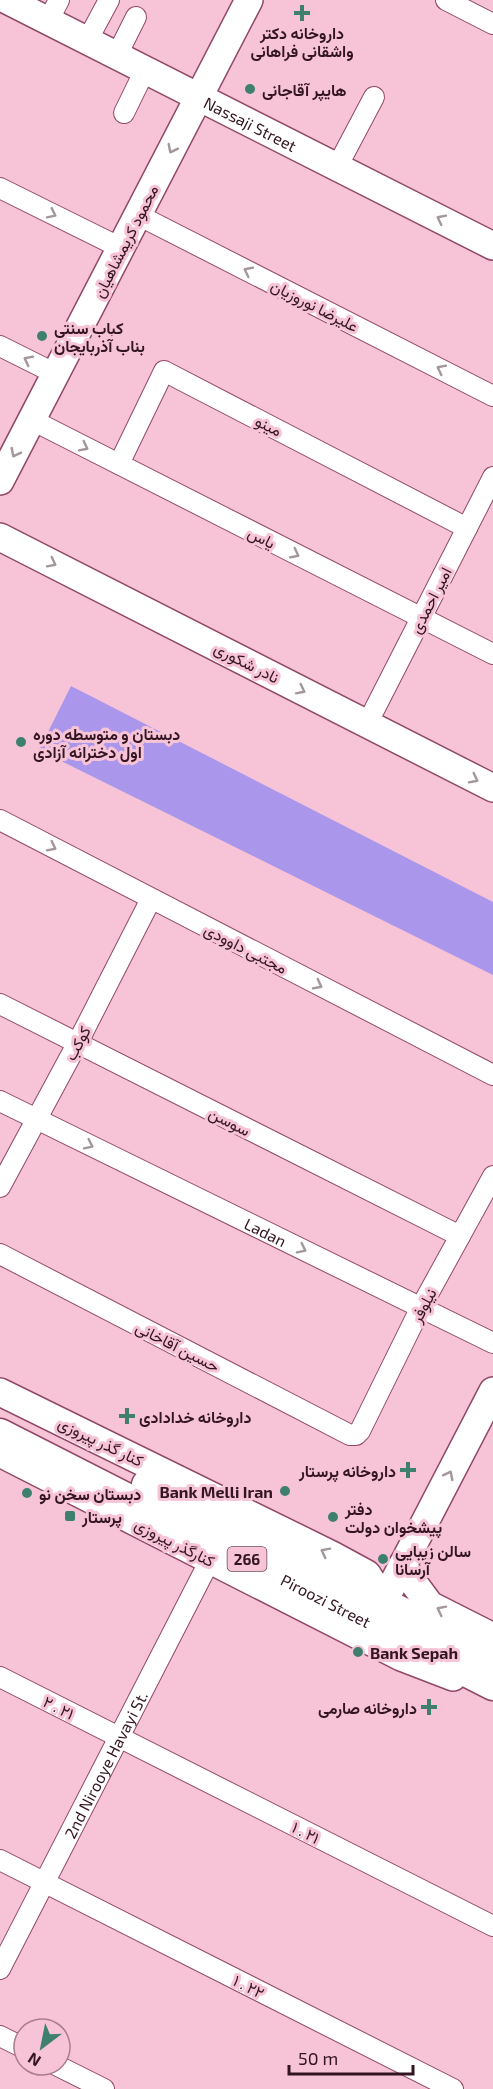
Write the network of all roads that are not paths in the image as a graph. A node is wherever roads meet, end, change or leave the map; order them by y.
1 (8, 0) edge
2 (109, 0) edge
3 (249, 0) edge
4 (446, 0) edge
5 (54, 10) edge
6 (136, 17) dead end
7 (493, 22) edge
8 (87, 40) junction
9 (117, 55) junction
10 (145, 70) junction
11 (199, 97) junction
12 (375, 97) dead end
13 (124, 113) dead end
14 (337, 167) junction
15 (0, 188) edge
16 (138, 215) junction
17 (493, 246) edge
18 (121, 248) junction
19 (0, 346) edge
20 (56, 374) junction
21 (493, 396) edge
22 (32, 420) junction
23 (119, 464) junction
24 (493, 477) edge
25 (0, 480) edge
26 (467, 528) junction
27 (0, 537) edge
28 (421, 618) junction
29 (491, 649) edge
30 (367, 724) junction
31 (493, 788) edge
32 (0, 820) edge
33 (151, 899) junction
34 (0, 1004) edge
35 (77, 1044) junction
36 (493, 1075) edge
37 (0, 1101) edge
38 (37, 1120) junction
39 (493, 1176) edge
40 (0, 1187) edge
41 (460, 1236) junction
42 (0, 1254) edge
43 (421, 1308) junction
44 (493, 1343) edge
45 (493, 1391) edge
46 (0, 1392) edge
47 (0, 1411) edge
48 (0, 1434) edge
49 (356, 1435) joint
50 (0, 1453) edge
51 (58, 1483) junction
52 (127, 1498) junction
53 (210, 1560) junction
54 (403, 1564) junction
55 (378, 1613) junction
56 (493, 1637) edge
57 (490, 1674) edge
58 (0, 1677) edge
59 (119, 1737) junction
60 (0, 1860) edge
61 (44, 1882) junction
62 (493, 1926) edge
63 (0, 1969) edge
64 (72, 2073) edge
65 (104, 2089) edge
66 (453, 2089) edge

1 - 5 street, Nassaji Street
2 - 8 street
3 - 11 street, محمود کریمشاهیان
4 - 7 street
5 - 8 street, Nassaji Street
6 - 9 street
8 - 9 street, Nassaji Street
9 - 10 street, Nassaji Street
10 - 11 street, Nassaji Street
10 - 13 street
11 - 14 street, Nassaji Street
11 -> 16 street, محمود کریمشاهیان
12 - 14 street
17 -> 14 street, Nassaji Street
15 -> 18 street
16 - 18 street, محمود کریمشاهیان
21 -> 16 street, علیرضا نوروزیان
18 - 20 street, محمود کریمشاهیان
20 -> 19 street
20 - 22 street, محمود کریمشاهیان
22 -> 23 street, یاس
22 -> 25 street, محمود کریمشاهیان
23 - 26 street, مینو
23 -> 28 street, یاس
24 - 26 street, امیر احمدی
26 - 28 street, امیر احمدی
27 -> 30 street, نادر شکوری
28 - 29 street, یاس
28 - 30 street, امیر احمدی
30 -> 31 street, نادر شکوری
32 -> 33 street, مجتبی داوودی
33 - 35 street, کوکب
33 -> 36 street, مجتبی داوودی
34 - 35 street, سوسن
35 - 38 street, کوکب
35 - 41 street, سوسن
37 - 38 street, Ladan
38 - 40 street, کوکب
38 -> 43 street, Ladan
39 - 41 street, نیلوفر
41 - 43 street, نیلوفر
42 - 49 street, حسین آقاخانی
43 - 44 street, Ladan
43 - 49 street, نیلوفر
54 -> 45 street
55 -> 46 street, کنار گذر پیروزی
47 - 55 main road, Piroozi Street / 266
48 - 52 main road, Piroozi Street / 266
50 - 51 street, کنارگذر پیروزی
51 - 52 street
51 - 53 street, کنارگذر پیروزی
52 - 55 main road, Piroozi Street / 266
53 - 57 street, کنارگذر پیروزی
53 - 59 street, 2nd Nirooye Havayi St.
54 - 55 street
56 -> 54 street
55 - 57 main road, Piroozi Street / 266
58 - 59 street, ۲ . ۲۱
59 - 61 street, 2nd Nirooye Havayi St.
59 - 62 street, ۱ . ۲۱
60 - 61 street, ۱ . ۲۲
61 - 63 street, 2nd Nirooye Havayi St.
61 - 66 street, ۱ . ۲۲
64 - 65 street

